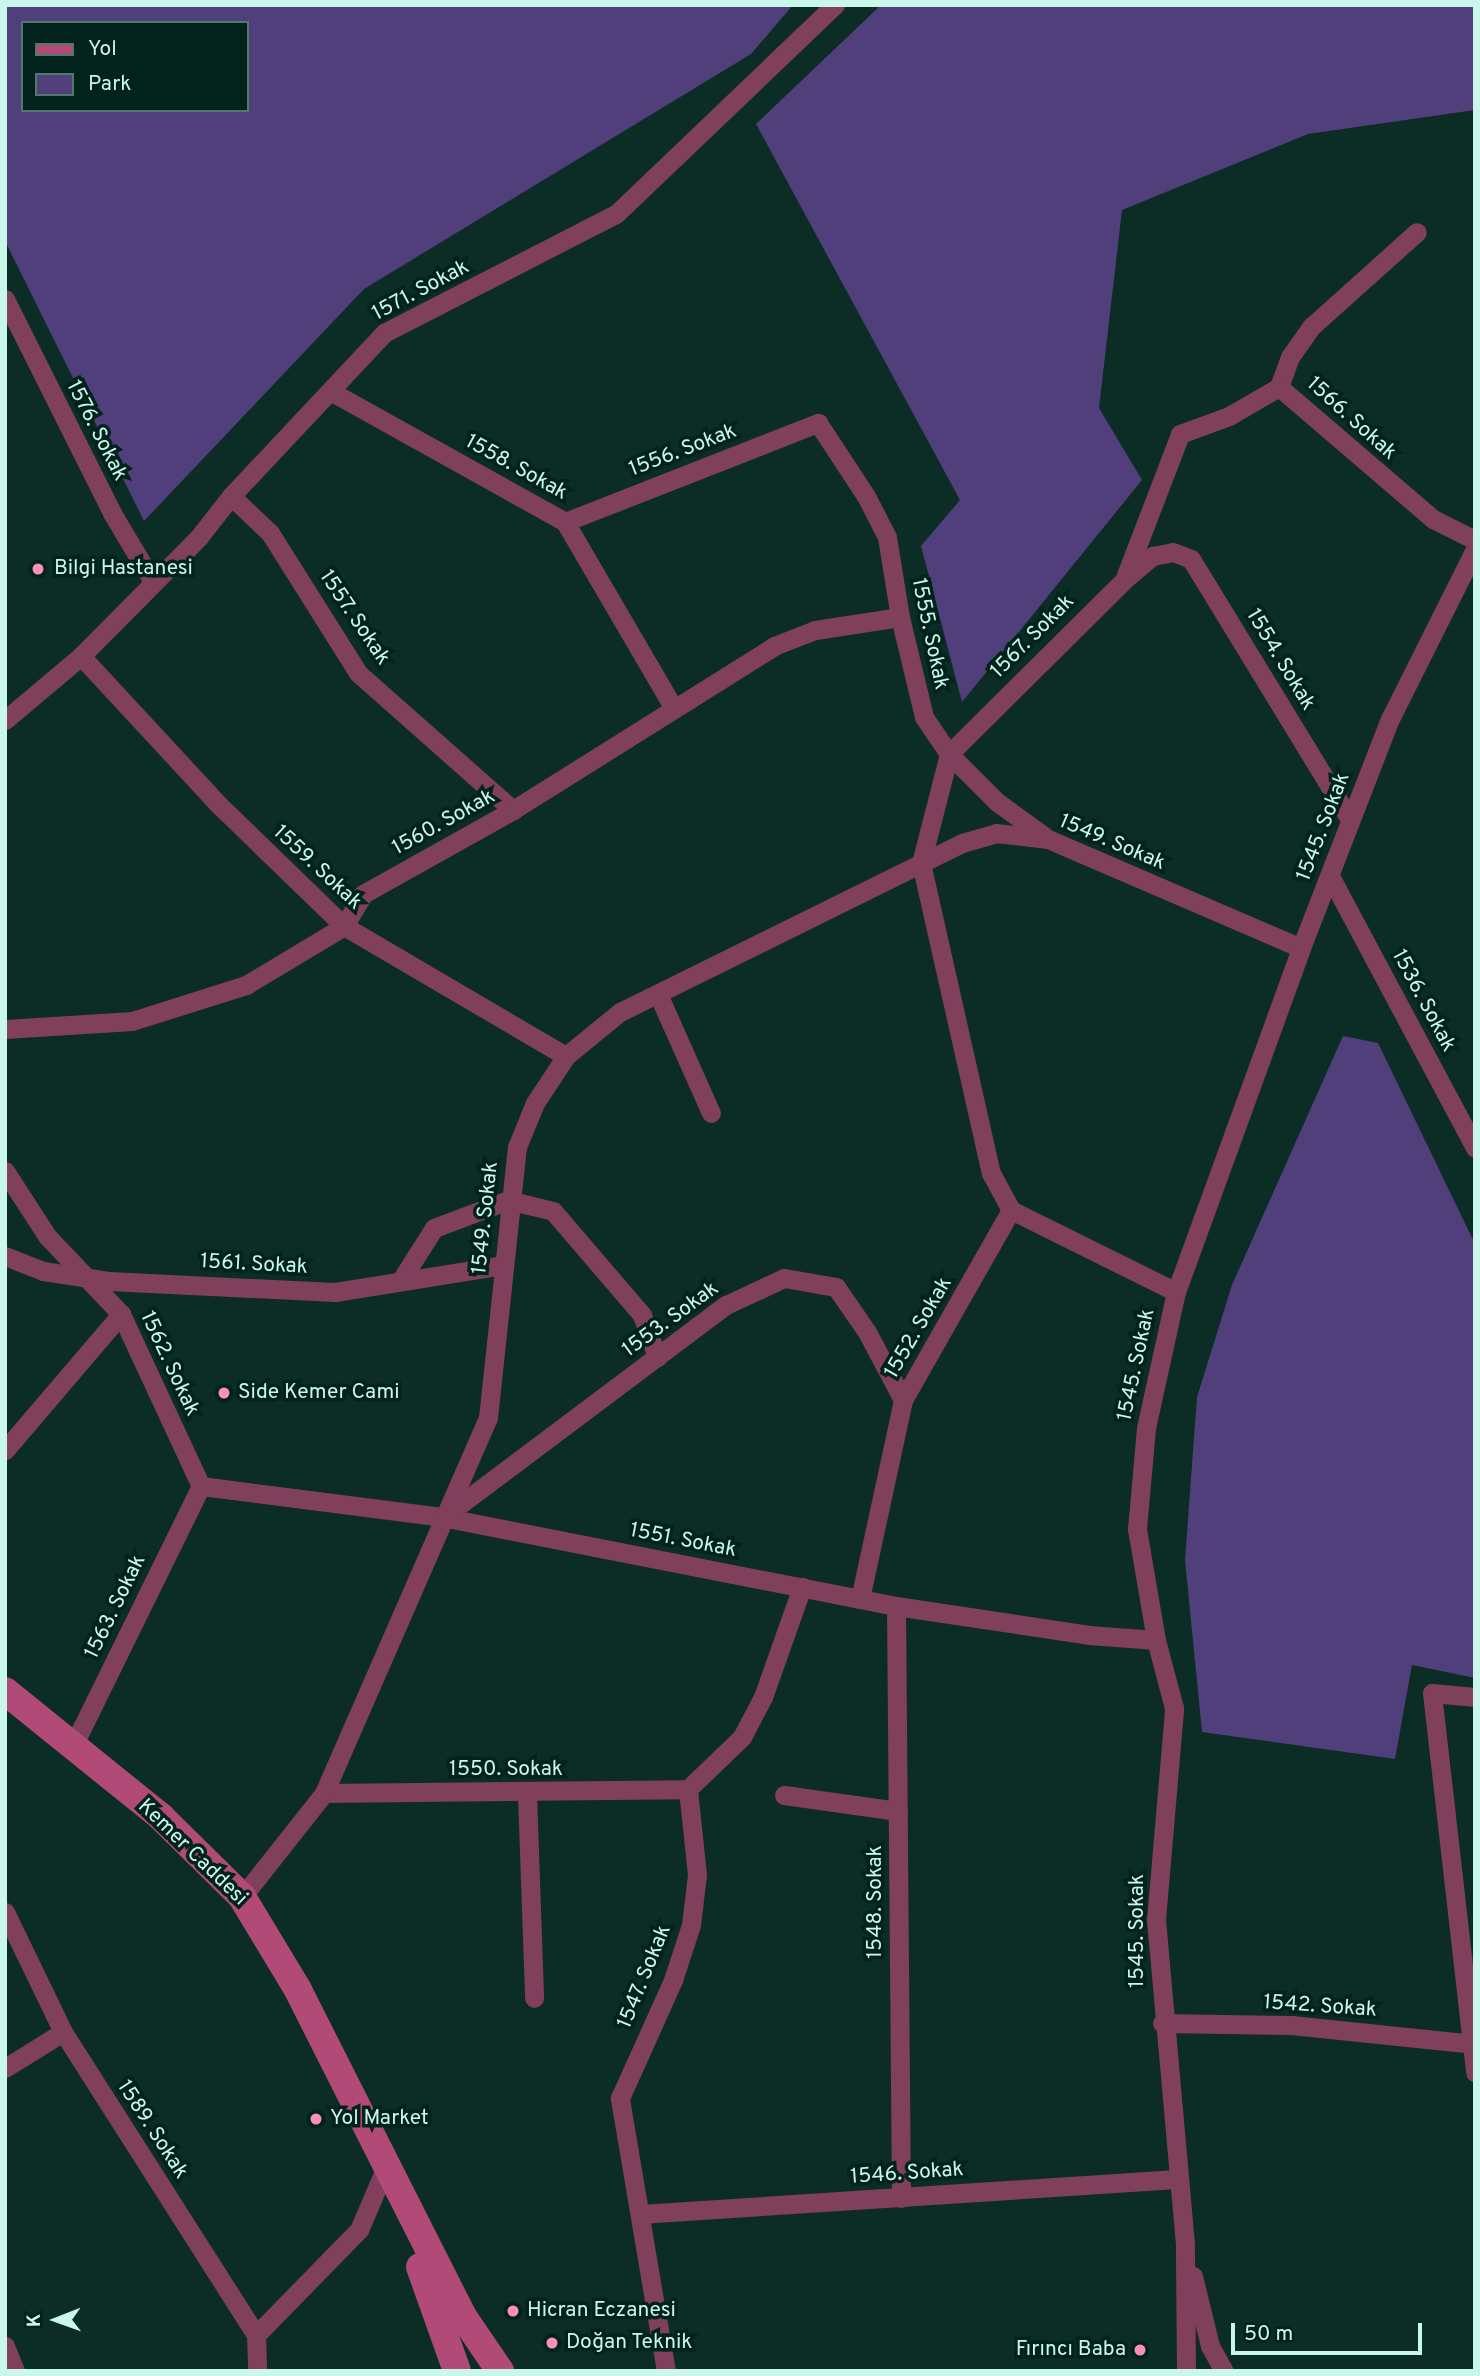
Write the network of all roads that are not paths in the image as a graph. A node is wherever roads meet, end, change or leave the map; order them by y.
1 (835, 5) edge
2 (1417, 232) dead end
3 (5, 299) edge
4 (11, 324) edge
5 (1279, 387) junction
6 (330, 391) junction
7 (818, 423) joint
8 (231, 496) junction
9 (565, 522) junction
10 (1475, 540) edge
11 (1475, 549) edge
12 (1153, 556) joint
13 (152, 580) junction
14 (1124, 580) junction
15 (900, 617) junction
16 (80, 656) junction
17 (673, 707) junction
18 (5, 720) edge
19 (948, 754) junction
20 (513, 810) junction
21 (1350, 819) junction
22 (1048, 839) junction
23 (921, 863) junction
24 (1330, 876) junction
25 (344, 926) junction
26 (1301, 948) junction
27 (658, 994) junction
28 (5, 1029) edge
29 (566, 1056) junction
30 (711, 1113) dead end
31 (1475, 1148) edge
32 (5, 1171) edge
33 (508, 1200) junction
34 (1011, 1210) junction
35 (5, 1256) edge
36 (503, 1265) junction
37 (86, 1278) junction
38 (401, 1280) junction
39 (1176, 1292) junction
40 (121, 1314) junction
41 (657, 1357) junction
42 (903, 1400) junction
43 (5, 1450) edge
44 (201, 1486) junction
45 (442, 1517) junction
46 (802, 1587) junction
47 (860, 1599) junction
48 (896, 1606) junction
49 (1156, 1640) junction
50 (5, 1691) edge
51 (1475, 1697) edge
52 (72, 1748) junction
53 (688, 1789) junction
54 (324, 1793) junction
55 (527, 1794) junction
56 (783, 1794) dead end
57 (898, 1811) junction
58 (242, 1896) junction
59 (5, 1912) edge
60 (534, 1998) dead end
61 (1162, 2023) junction
62 (63, 2032) junction
63 (1473, 2044) edge
64 (5, 2068) edge
65 (1475, 2073) edge
66 (385, 2169) junction
67 (1177, 2179) junction
68 (901, 2198) junction
69 (640, 2214) junction
70 (1185, 2244) junction
71 (256, 2334) junction
72 (5, 2346) edge
73 (15, 2371) edge
74 (257, 2371) edge
75 (457, 2371) edge
76 (500, 2371) edge
77 (666, 2371) edge
78 (1186, 2371) edge
79 (1224, 2371) edge

1 - 6 street, 1571. Sokak
2 - 5 street
3 - 4 street, 1576. Sokak
4 - 13 street, 1576. Sokak
5 - 10 street, 1566. Sokak
5 - 14 street, 1566. Sokak
6 - 8 street, 1571. Sokak
6 - 9 street, 1558. Sokak
7 - 9 street, 1556. Sokak
7 - 15 street, 1555. Sokak
8 - 13 street, 1571. Sokak
8 - 20 street, 1557. Sokak
9 - 17 street, 1558. Sokak
11 - 21 street, 1545. Sokak
12 - 14 street, 1567. Sokak
12 - 21 street, 1554. Sokak
13 - 16 street, 1571. Sokak
14 - 19 street, 1567. Sokak
15 - 17 street, 1560. Sokak
15 - 19 street, 1555. Sokak
16 - 18 street, 1571. Sokak
16 - 25 street, 1559. Sokak
17 - 20 street, 1560. Sokak
19 - 22 street, 1555. Sokak
19 - 23 street
20 - 25 street, 1560. Sokak
21 - 24 street, 1545. Sokak
22 - 23 street, 1549. Sokak
22 - 26 street, 1549. Sokak
23 - 27 street, 1549. Sokak
23 - 34 street
24 - 26 street, 1545. Sokak
24 - 31 street, 1536. Sokak
25 - 28 street, 1560. Sokak
25 - 29 street, 1559. Sokak
26 - 39 street, 1545. Sokak
27 - 29 street, 1549. Sokak
27 - 30 street
29 - 33 street, 1549. Sokak
32 - 37 street, 1562. Sokak
33 - 36 street, 1549. Sokak
33 - 38 street
33 - 41 street
34 - 39 street
34 - 42 street, 1552. Sokak
35 - 37 street, 1561. Sokak
36 - 38 street, 1561. Sokak
36 - 45 street, 1549. Sokak
37 - 38 street, 1561. Sokak
37 - 40 street, 1562. Sokak
39 - 49 street, 1545. Sokak
40 - 43 street
40 - 44 street, 1562. Sokak
41 - 42 street, 1553. Sokak
41 - 45 street, 1553. Sokak
42 - 47 street, 1552. Sokak
44 - 45 street, 1551. Sokak
44 - 52 street, 1563. Sokak
45 - 46 street, 1551. Sokak
45 - 54 street, 1549. Sokak
46 - 47 street, 1551. Sokak
46 - 53 street
47 - 48 street, 1551. Sokak
48 - 49 street, 1551. Sokak
48 - 57 street, 1548. Sokak
49 - 61 street, 1545. Sokak
50 - 52 street, Kemer Caddesi
51 - 63 street
52 - 58 street, Kemer Caddesi
53 - 55 street, 1550. Sokak
53 - 69 street, 1547. Sokak
54 - 55 street, 1550. Sokak
54 - 58 street, 1549. Sokak
55 - 60 street
56 - 57 street
57 - 68 street, 1548. Sokak
58 - 66 street, Kemer Caddesi
59 - 62 street, 1589. Sokak
61 - 63 street, 1542. Sokak
61 - 67 street, 1545. Sokak
62 - 64 street
62 - 71 street, 1589. Sokak
63 - 65 street
66 - 71 street
66 - 75 street, Kemer Caddesi
66 - 76 street, Kemer Caddesi
67 - 68 street, 1546. Sokak
67 - 70 street, 1545. Sokak
68 - 69 street, 1546. Sokak
69 - 77 street, 1547. Sokak
70 - 78 street
70 - 79 street
71 - 74 street
72 - 73 street

